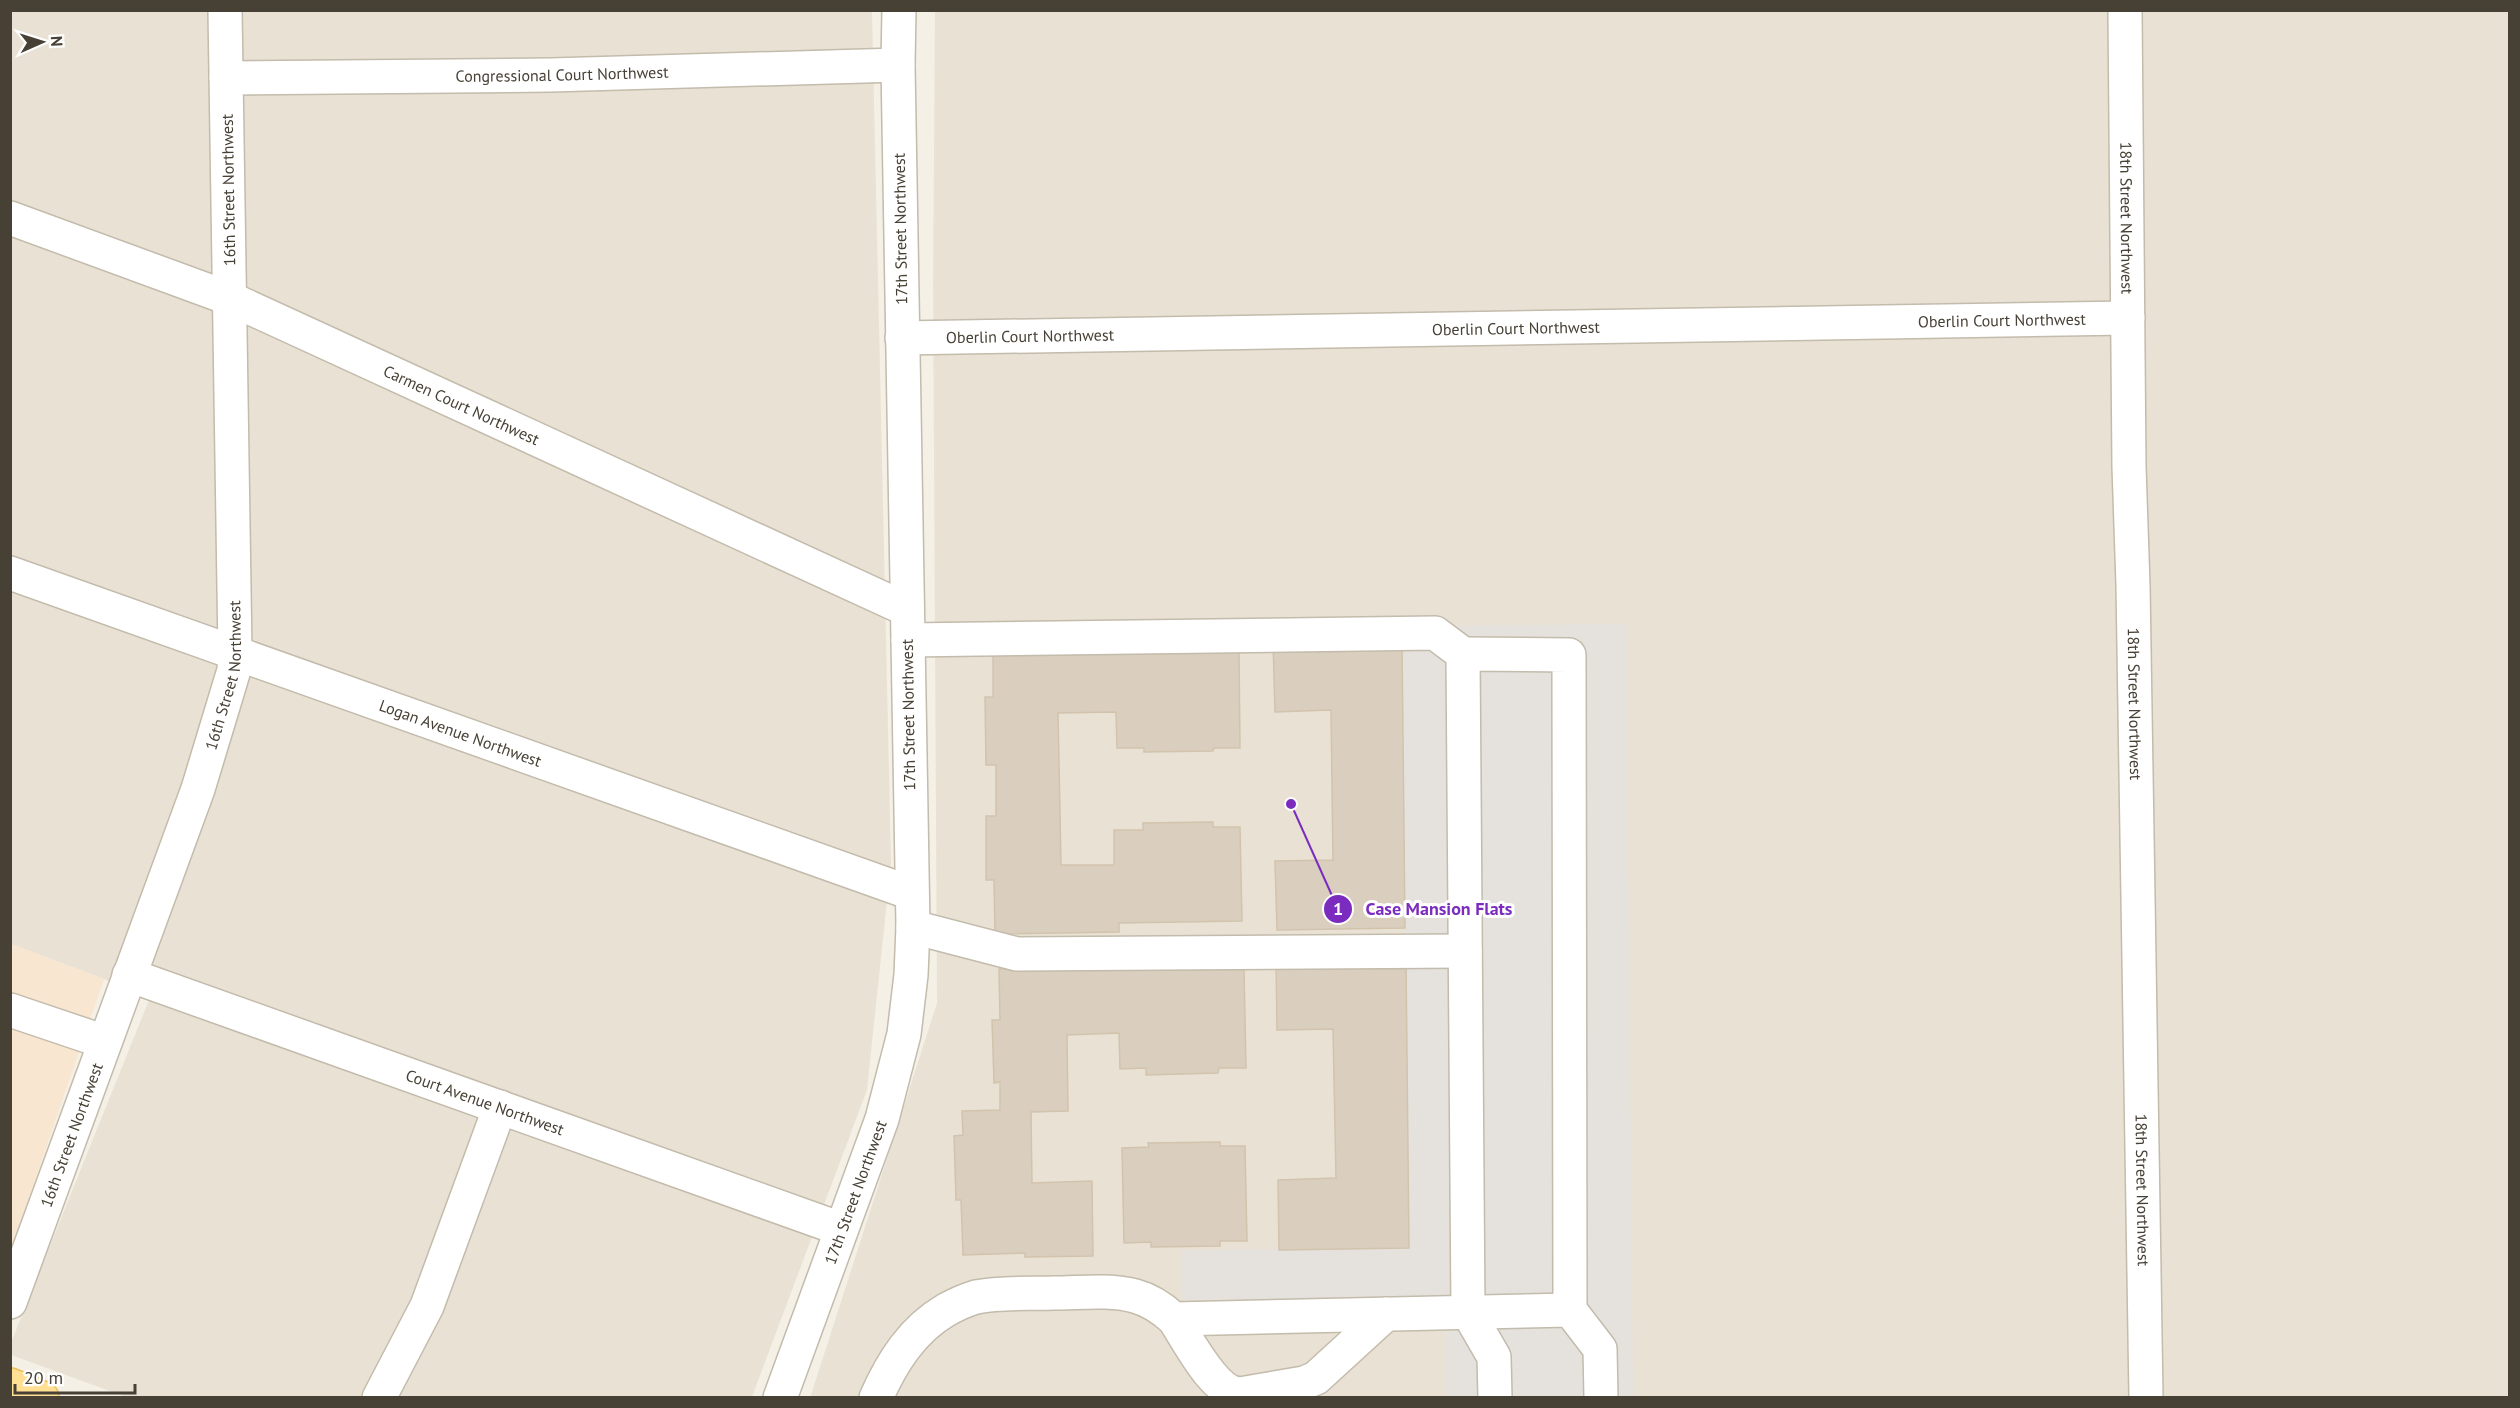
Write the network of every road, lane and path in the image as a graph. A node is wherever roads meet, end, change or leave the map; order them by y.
1 (225, 10) edge
2 (899, 10) edge
3 (2125, 10) edge
4 (898, 64) junction
5 (226, 78) junction
6 (10, 218) edge
7 (231, 299) junction
8 (2128, 318) junction
9 (902, 338) junction
10 (10, 573) edge
11 (907, 625) junction
12 (235, 653) junction
13 (1463, 654) junction
14 (911, 893) junction
15 (913, 927) junction
16 (1465, 951) junction
17 (129, 975) junction
18 (10, 1010) edge
19 (105, 1042) junction
20 (500, 1107) junction
21 (841, 1229) junction
22 (10, 1302) edge
23 (1570, 1311) junction
24 (1468, 1312) junction
25 (1386, 1314) junction
26 (1174, 1319) junction
27 (10, 1385) edge
28 (42, 1398) edge
29 (379, 1398) edge
30 (780, 1398) edge
31 (876, 1398) edge
32 (1495, 1398) edge
33 (1601, 1398) edge
34 (2146, 1398) edge

1 - 5 street, 16th Street Northwest
2 - 4 street, 17th Street Northwest
3 - 8 street, 18th Street Northwest
4 - 5 street, Congressional Court Northwest
4 - 9 street, 17th Street Northwest
5 - 7 street, 16th Street Northwest
6 - 7 street, Carmen Court Northwest
7 - 11 street, Carmen Court Northwest
7 - 12 street, 16th Street Northwest
8 - 9 street, Oberlin Court Northwest
8 - 34 street, 18th Street Northwest
9 - 11 street, 17th Street Northwest
10 - 12 street, Logan Avenue Northwest
11 - 13 street
11 - 14 street, 17th Street Northwest
12 - 14 street, Logan Avenue Northwest
12 - 17 street, 16th Street Northwest
13 - 16 street
13 - 23 street
14 - 15 street, 17th Street Northwest
15 - 16 street
15 - 21 street, 17th Street Northwest
16 - 24 street
17 - 19 street, 16th Street Northwest
17 - 20 street, Court Avenue Northwest
18 - 19 street
19 - 22 street, 16th Street Northwest
20 - 21 street, Court Avenue Northwest
20 - 29 street
21 - 30 street, 17th Street Northwest
23 - 24 street
23 - 33 street
24 - 25 street
24 - 32 street
25 - 26 street
25 - 26 street
26 - 31 street
27 - 28 main road

